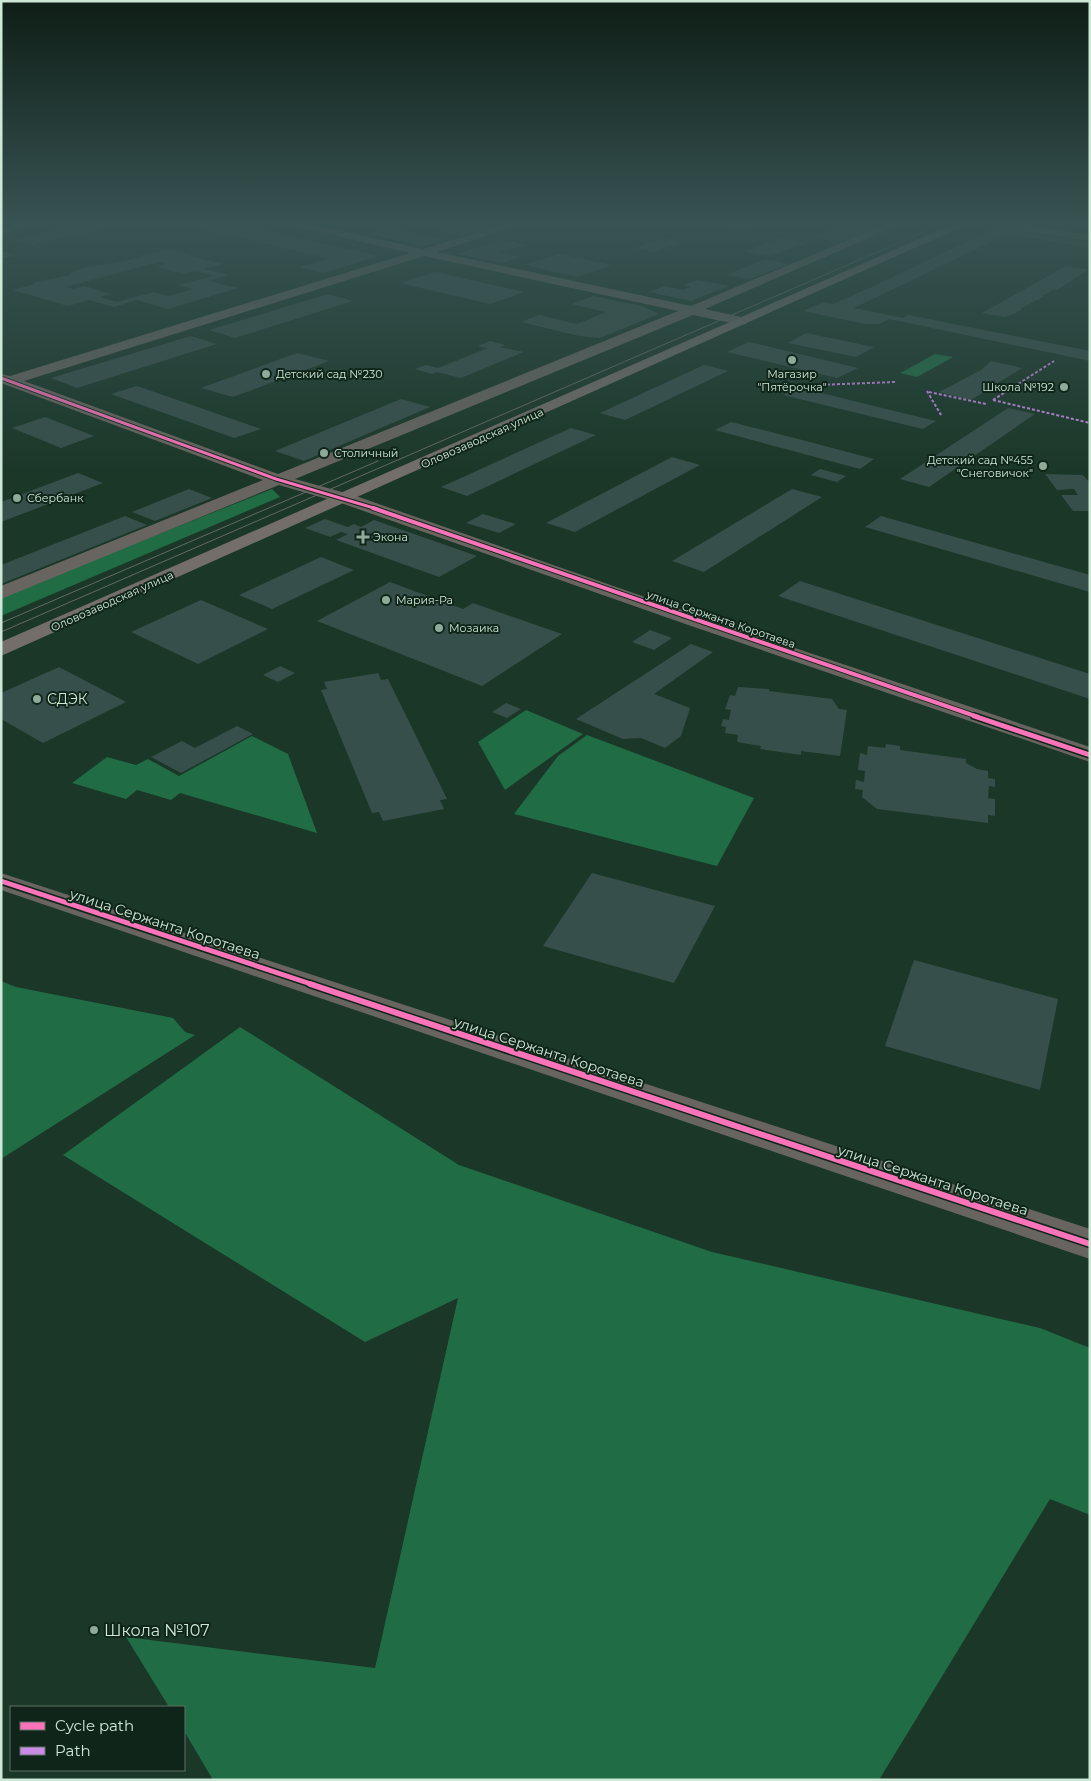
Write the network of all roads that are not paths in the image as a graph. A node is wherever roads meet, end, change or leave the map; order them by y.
1 (243, 307) edge
2 (680, 307) edge
3 (700, 307) edge
4 (773, 307) edge
5 (693, 310) junction
6 (741, 321) junction
7 (6, 379) edge
8 (276, 479) junction
9 (347, 499) junction
10 (1, 593) edge
11 (1, 650) edge
12 (1090, 755) edge
13 (1, 881) edge
14 (1090, 1244) edge

1 - 7 street
2 - 5 street
3 - 5 street
4 - 6 street, Оловозаводская улица
5 - 6 street
5 - 8 street
6 - 9 street, Оловозаводская улица
7 - 8 street, улица Сержанта Коротаева
8 - 9 street, улица Сержанта Коротаева
8 - 10 street
9 - 11 street, Оловозаводская улица
9 - 12 street, улица Сержанта Коротаева
13 - 14 street, улица Сержанта Коротаева

